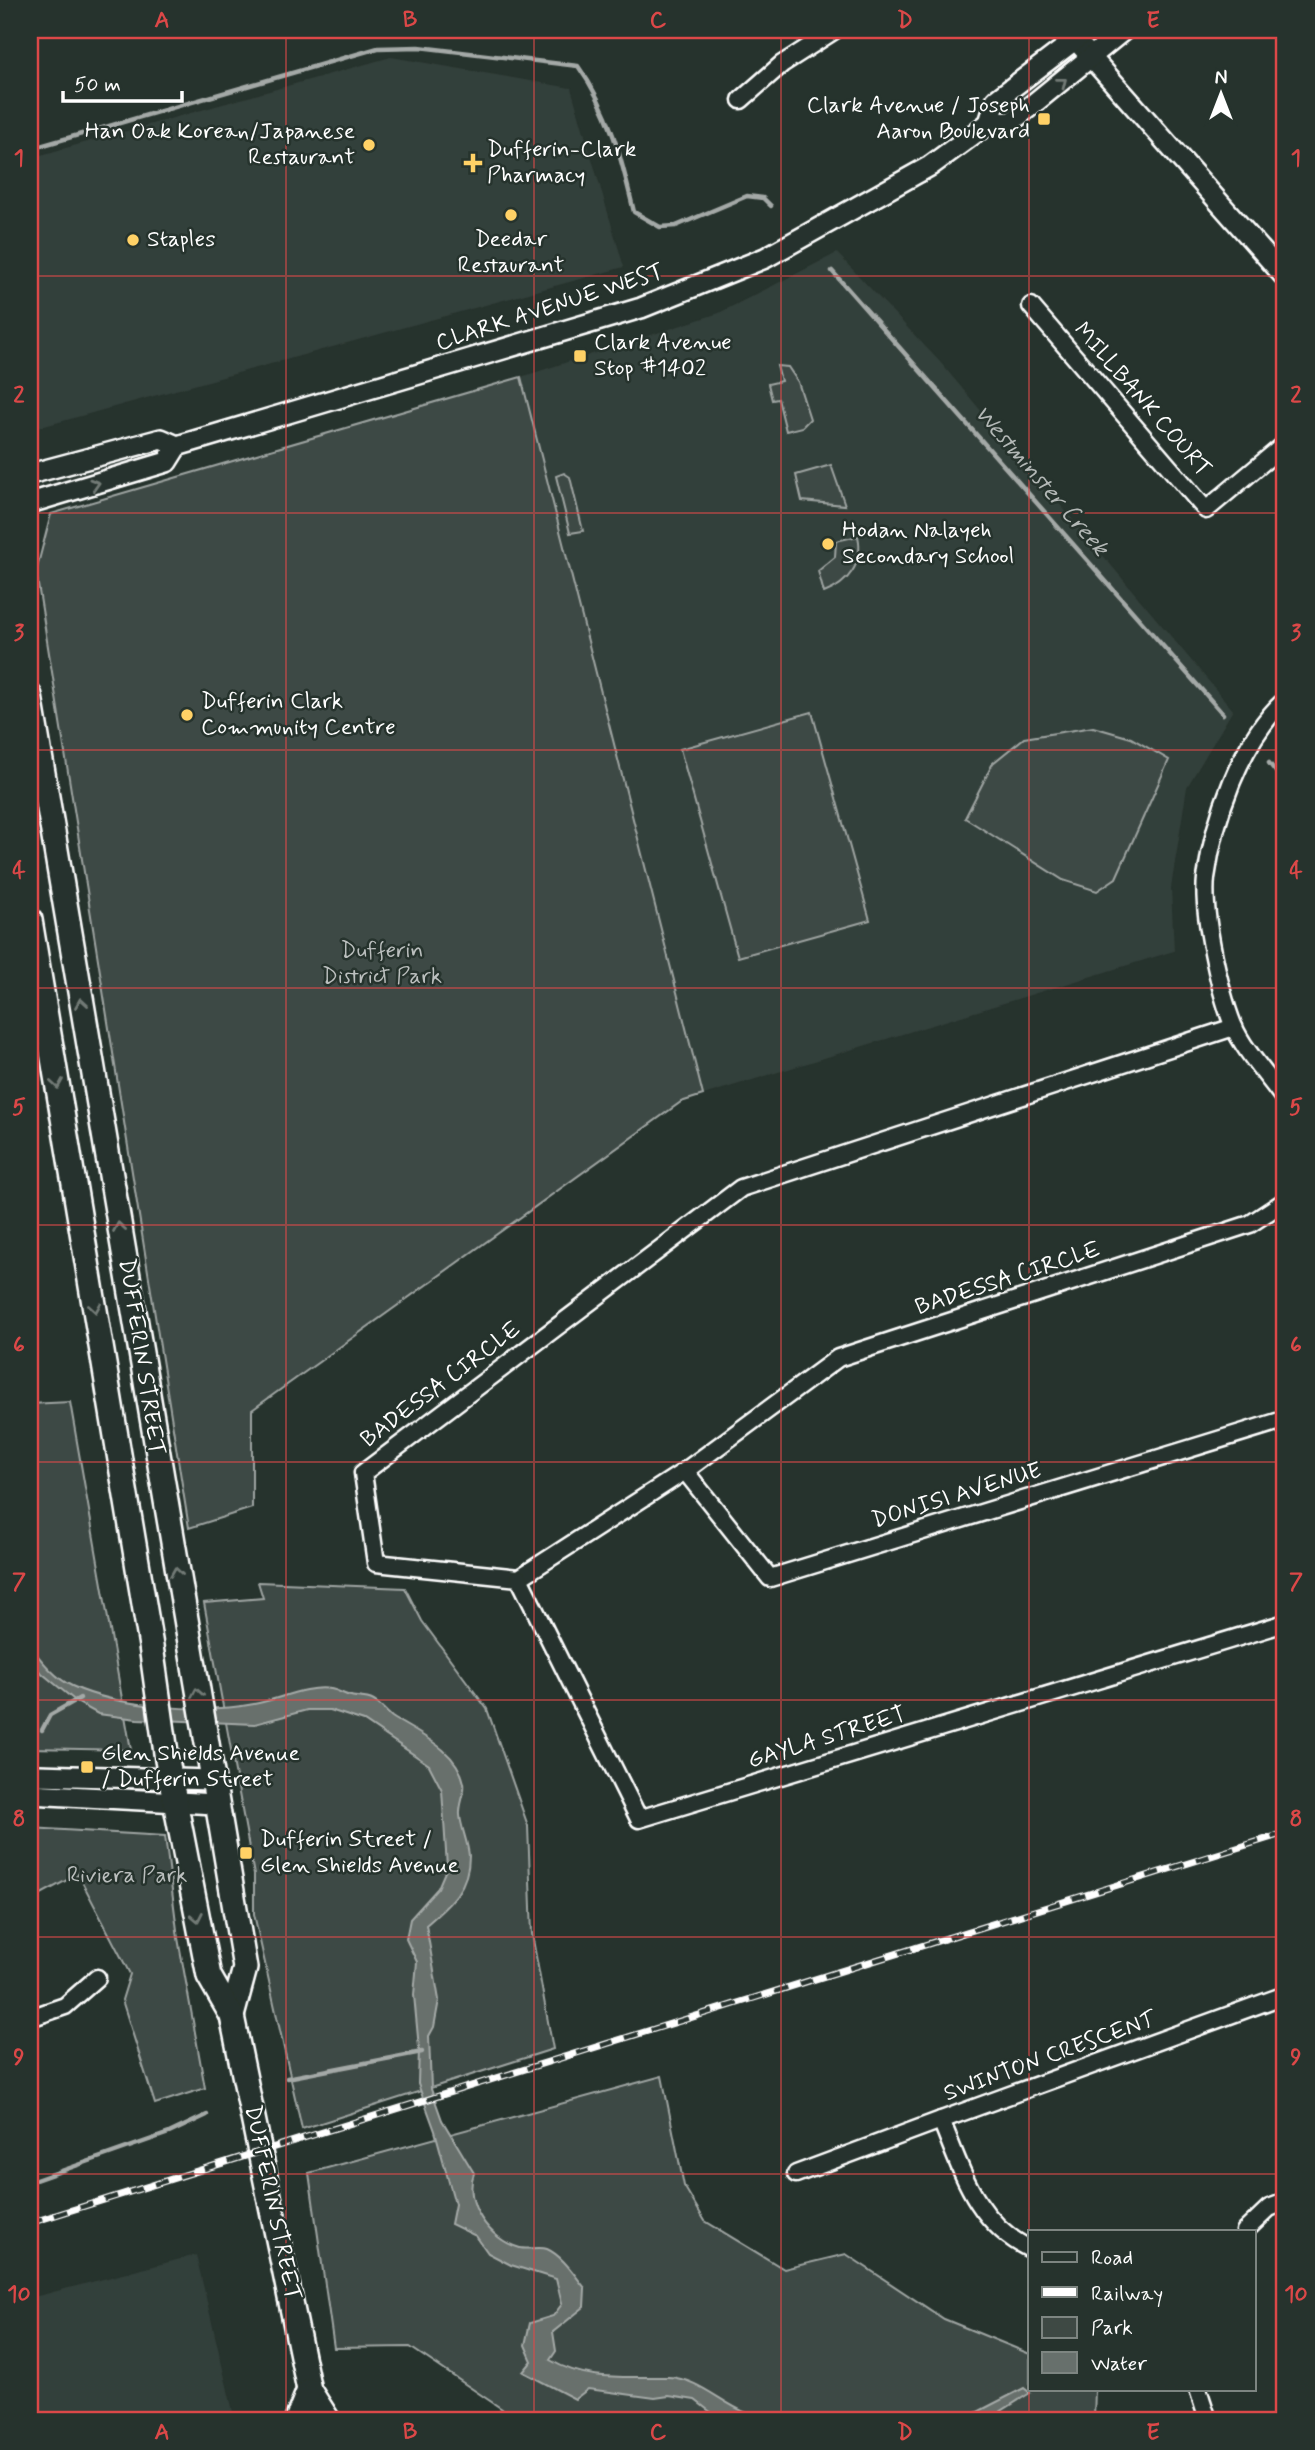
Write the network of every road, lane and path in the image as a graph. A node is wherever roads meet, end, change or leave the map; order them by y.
1 (835, 30) edge
2 (1124, 30) edge
3 (1077, 33) edge
4 (1091, 58) junction
5 (741, 100) dead end
6 (989, 123) junction
7 (1285, 277) edge
8 (1031, 306) dead end
9 (1285, 443) edge
10 (177, 446) junction
11 (30, 474) edge
12 (30, 503) edge
13 (30, 696) edge
14 (1285, 700) edge
15 (30, 920) edge
16 (1234, 1027) junction
17 (1285, 1100) edge
18 (1285, 1201) edge
19 (1285, 1427) edge
20 (685, 1471) junction
21 (519, 1578) junction
22 (1285, 1623) edge
23 (30, 1778) edge
24 (171, 1779) junction
25 (212, 1780) junction
26 (30, 1794) edge
27 (175, 1802) junction
28 (215, 1804) junction
29 (97, 1978) dead end
30 (1285, 1995) edge
31 (232, 2016) junction
32 (30, 2018) edge
33 (941, 2120) junction
34 (796, 2174) dead end
35 (1285, 2202) edge
36 (1246, 2230) edge
37 (1028, 2248) edge
38 (309, 2390) junction
39 (1198, 2390) edge
40 (298, 2420) edge
41 (328, 2420) edge
42 (1208, 2420) edge

1 - 5 street
2 - 4 street, CLARK AVENUE WEST
3 - 4 street
3 - 6 street, CLARK AVENUE WEST
6 -> 4 street, CLARK AVENUE WEST
4 - 7 street
6 - 10 street, CLARK AVENUE WEST
8 - 9 street, MILLBANK COURT
10 - 11 street, CLARK AVENUE WEST
12 -> 10 street, CLARK AVENUE WEST
25 -> 13 main road, DUFFERIN STREET
14 - 16 street
15 -> 24 main road, DUFFERIN STREET
16 - 17 street
16 - 21 street, BADESSA CIRCLE
18 - 20 street, BADESSA CIRCLE
19 - 20 street, DONISI AVENUE
20 - 21 street, BADESSA CIRCLE
21 - 22 street, GAYLA STREET
23 - 24 street
24 - 25 street
24 - 27 main road, DUFFERIN STREET
25 - 28 main road, DUFFERIN STREET
26 - 27 street
27 - 28 street
27 -> 31 main road, DUFFERIN STREET
28 - 31 main road, DUFFERIN STREET
29 - 32 street
30 - 33 street, SWINTON CRESCENT
31 - 38 main road, DUFFERIN STREET
33 - 34 street
33 - 37 street, SWINTON CRESCENT
35 - 36 street
38 - 40 main road
38 - 41 main road, DUFFERIN STREET
39 - 42 street

